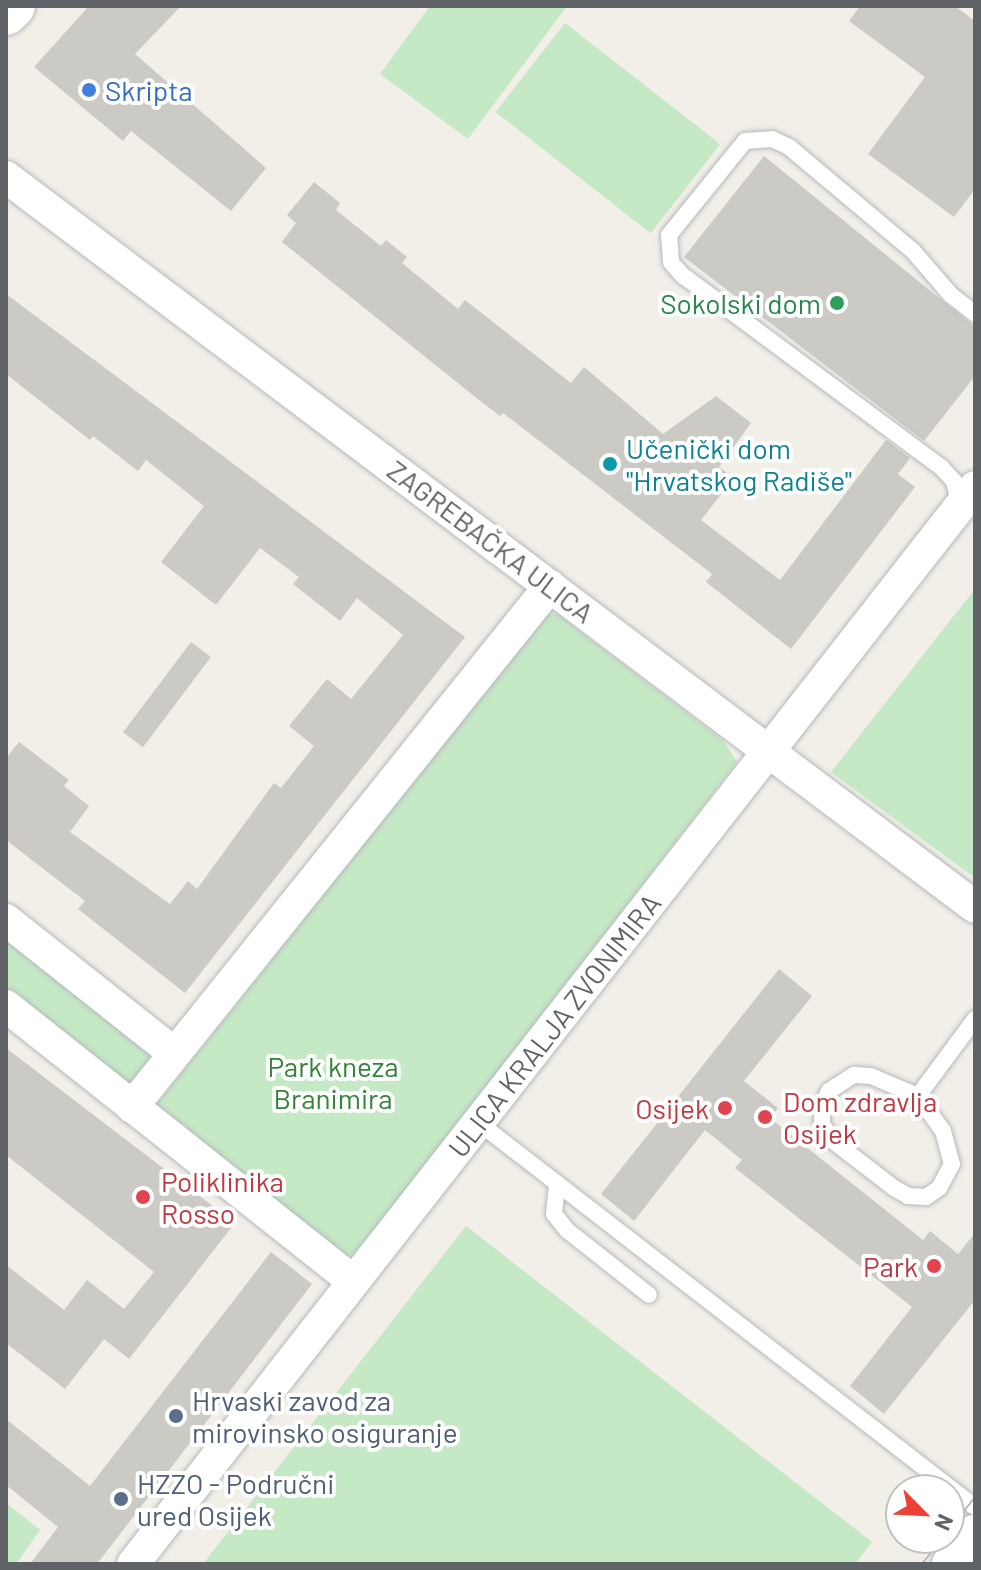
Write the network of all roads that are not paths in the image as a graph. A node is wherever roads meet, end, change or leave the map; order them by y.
1 (13, 6) edge
2 (6, 13) edge
3 (6, 177) edge
4 (975, 314) edge
5 (968, 496) edge
6 (550, 586) junction
7 (769, 749) junction
8 (975, 907) edge
9 (6, 920) edge
10 (6, 1006) edge
11 (975, 1019) edge
12 (174, 1053) junction
13 (918, 1096) junction
14 (132, 1107) junction
15 (479, 1123) junction
16 (557, 1185) junction
17 (353, 1281) junction
18 (649, 1295) dead end
19 (975, 1507) edge
20 (975, 1535) edge
21 (133, 1564) edge
22 (952, 1564) edge

1 - 2 main road
3 - 6 street, ZAGREBAČKA ULICA
4 - 5 lane
5 - 7 street, ULICA KRALJA ZVONIMIRA
6 - 7 street, ZAGREBAČKA ULICA
6 - 12 street
7 - 8 street, ZAGREBAČKA ULICA
7 - 15 street, ULICA KRALJA ZVONIMIRA
9 - 12 street
10 - 14 street
11 - 13 lane
12 - 14 street
13 - 13 lane
14 - 17 street
15 - 16 lane
15 - 17 street, ULICA KRALJA ZVONIMIRA
16 - 18 lane
16 - 19 lane
17 - 21 street, ULICA KRALJA ZVONIMIRA
20 - 22 street

